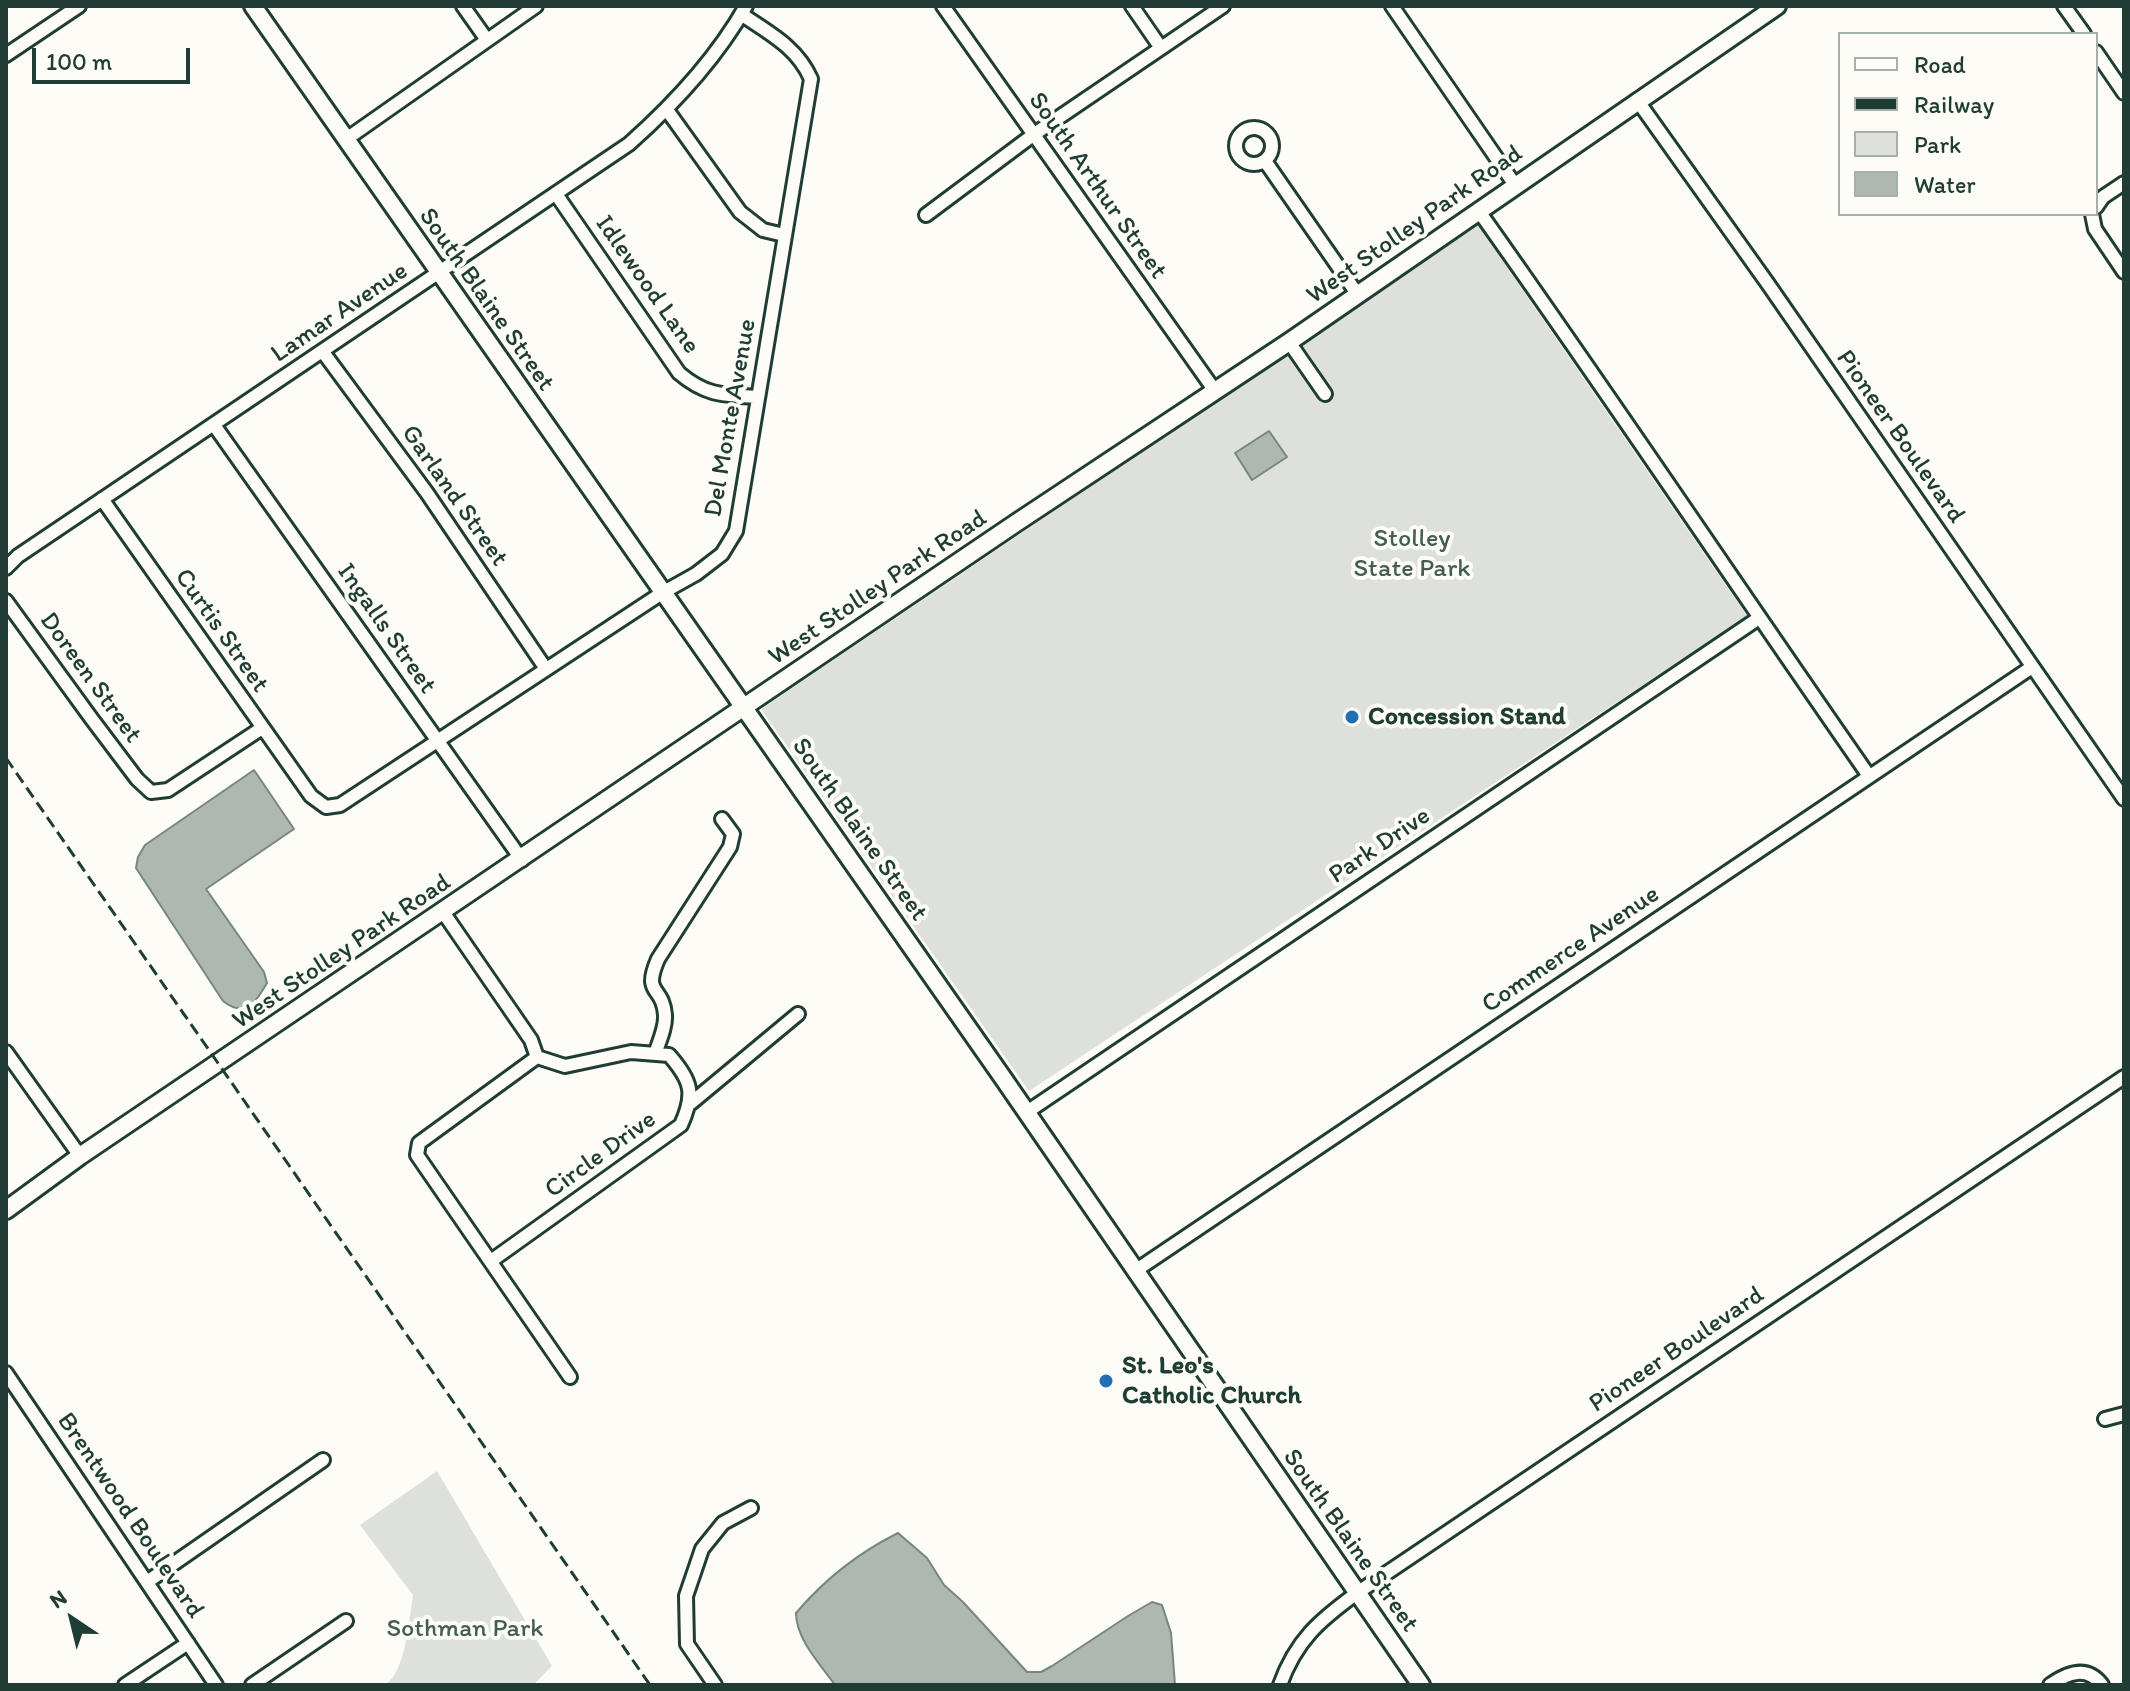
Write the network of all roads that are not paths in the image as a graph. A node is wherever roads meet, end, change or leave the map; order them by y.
1 (79, 6) edge
2 (253, 6) edge
3 (463, 6) edge
4 (536, 6) edge
5 (943, 6) edge
6 (1132, 6) edge
7 (1223, 6) edge
8 (1392, 6) edge
9 (1777, 6) edge
10 (2083, 6) edge
11 (743, 10) edge
12 (2067, 10) edge
13 (61, 11) edge
14 (2083, 32) edge
15 (487, 40) junction
16 (1161, 48) junction
17 (6, 55) edge
18 (2098, 55) edge
19 (2124, 93) edge
20 (1637, 100) junction
21 (667, 110) junction
22 (1033, 135) junction
23 (345, 140) junction
24 (1265, 161) dead end
25 (2124, 183) edge
26 (1515, 185) junction
27 (556, 194) junction
28 (2098, 206) edge
29 (1478, 210) junction
30 (926, 215) dead end
31 (2093, 216) edge
32 (784, 235) junction
33 (2124, 272) edge
34 (438, 273) junction
35 (1358, 295) junction
36 (1289, 342) junction
37 (323, 352) junction
38 (1215, 391) junction
39 (1325, 394) dead end
40 (758, 397) junction
41 (214, 425) junction
42 (102, 499) junction
43 (6, 568) edge
44 (662, 593) junction
45 (6, 601) edge
46 (1759, 618) junction
47 (2032, 667) junction
48 (546, 669) junction
49 (744, 709) junction
50 (262, 728) junction
51 (437, 739) junction
52 (1869, 776) junction
53 (305, 787) joint
54 (2124, 799) edge
55 (722, 819) dead end
56 (522, 860) junction
57 (443, 912) junction
58 (798, 1014) dead end
59 (6, 1052) edge
60 (655, 1054) junction
61 (537, 1057) junction
62 (2124, 1077) edge
63 (691, 1103) junction
64 (1027, 1112) junction
65 (80, 1156) junction
66 (6, 1210) edge
67 (491, 1261) junction
68 (1135, 1271) junction
69 (6, 1373) edge
70 (570, 1377) dead end
71 (2124, 1414) edge
72 (2105, 1419) dead end
73 (323, 1460) dead end
74 (751, 1508) dead end
75 (147, 1582) junction
76 (1357, 1593) junction
77 (346, 1621) dead end
78 (188, 1643) junction
79 (125, 1685) edge
80 (216, 1685) edge
81 (252, 1685) edge
82 (715, 1685) edge
83 (1280, 1685) edge
84 (1421, 1685) edge
85 (2050, 1685) edge
86 (2102, 1685) edge

1 - 13 street
2 - 23 main road, South Blaine Street
3 - 15 street
4 - 15 street
5 - 22 street, South Arthur Street
6 - 16 street
7 - 16 street
8 - 26 street
9 - 20 main road, West Stolley Park Road
10 - 12 street
11 - 21 street, Lamar Avenue
11 - 32 street, Del Monte Avenue
12 - 14 street
13 - 17 street
15 - 23 street
16 - 22 street
18 - 19 street
20 - 26 main road, West Stolley Park Road
20 - 47 street, Pioneer Boulevard
21 - 27 street, Lamar Avenue
21 - 32 street
22 - 30 street
22 - 38 street, South Arthur Street
23 - 34 main road, South Blaine Street
24 - 35 street
25 - 28 street
26 - 29 main road, West Stolley Park Road
27 - 34 street, Lamar Avenue
27 - 40 street, Idlewood Lane
29 - 35 main road, West Stolley Park Road
29 - 46 street
31 - 33 street
32 - 40 street, Del Monte Avenue
34 - 37 street, Lamar Avenue
34 - 44 main road, South Blaine Street
35 - 36 main road, West Stolley Park Road
36 - 38 main road, West Stolley Park Road
36 - 39 street
37 - 41 street, Lamar Avenue
37 - 48 street, Garland Street
38 - 49 main road, West Stolley Park Road
40 - 44 street, Del Monte Avenue
41 - 42 street, Lamar Avenue
41 - 51 street, Ingalls Street
42 - 43 street, Lamar Avenue
42 - 50 street, Curtis Street
44 - 48 street, Del Monte Avenue
44 - 49 main road, South Blaine Street
45 - 50 street, Doreen Street
46 - 52 street
46 - 64 street, Park Drive
47 - 52 street, Commerce Avenue
47 - 54 street, Pioneer Boulevard
48 - 51 street, Del Monte Avenue
49 - 56 main road, West Stolley Park Road
49 - 64 main road, South Blaine Street
50 - 53 street, Curtis Street
51 - 53 street, Del Monte Avenue
51 - 56 street, Ingalls Street
52 - 68 street, Commerce Avenue
55 - 60 street
56 - 57 main road, West Stolley Park Road
57 - 61 street
57 - 65 main road, West Stolley Park Road
58 - 63 street
59 - 65 street
60 - 61 street
60 - 63 street, Circle Drive
61 - 67 street
62 - 76 street, Pioneer Boulevard
63 - 67 street, Circle Drive
64 - 68 main road, South Blaine Street
65 - 66 main road, West Stolley Park Road
67 - 70 street
68 - 76 main road, South Blaine Street
69 - 75 street, Brentwood Boulevard
71 - 72 street
73 - 75 street
74 - 82 street
75 - 78 street, Brentwood Boulevard
76 - 83 street, Pioneer Boulevard
76 - 84 main road, South Blaine Street
77 - 81 street
78 - 79 street
78 - 80 street, Brentwood Boulevard
85 - 86 street

